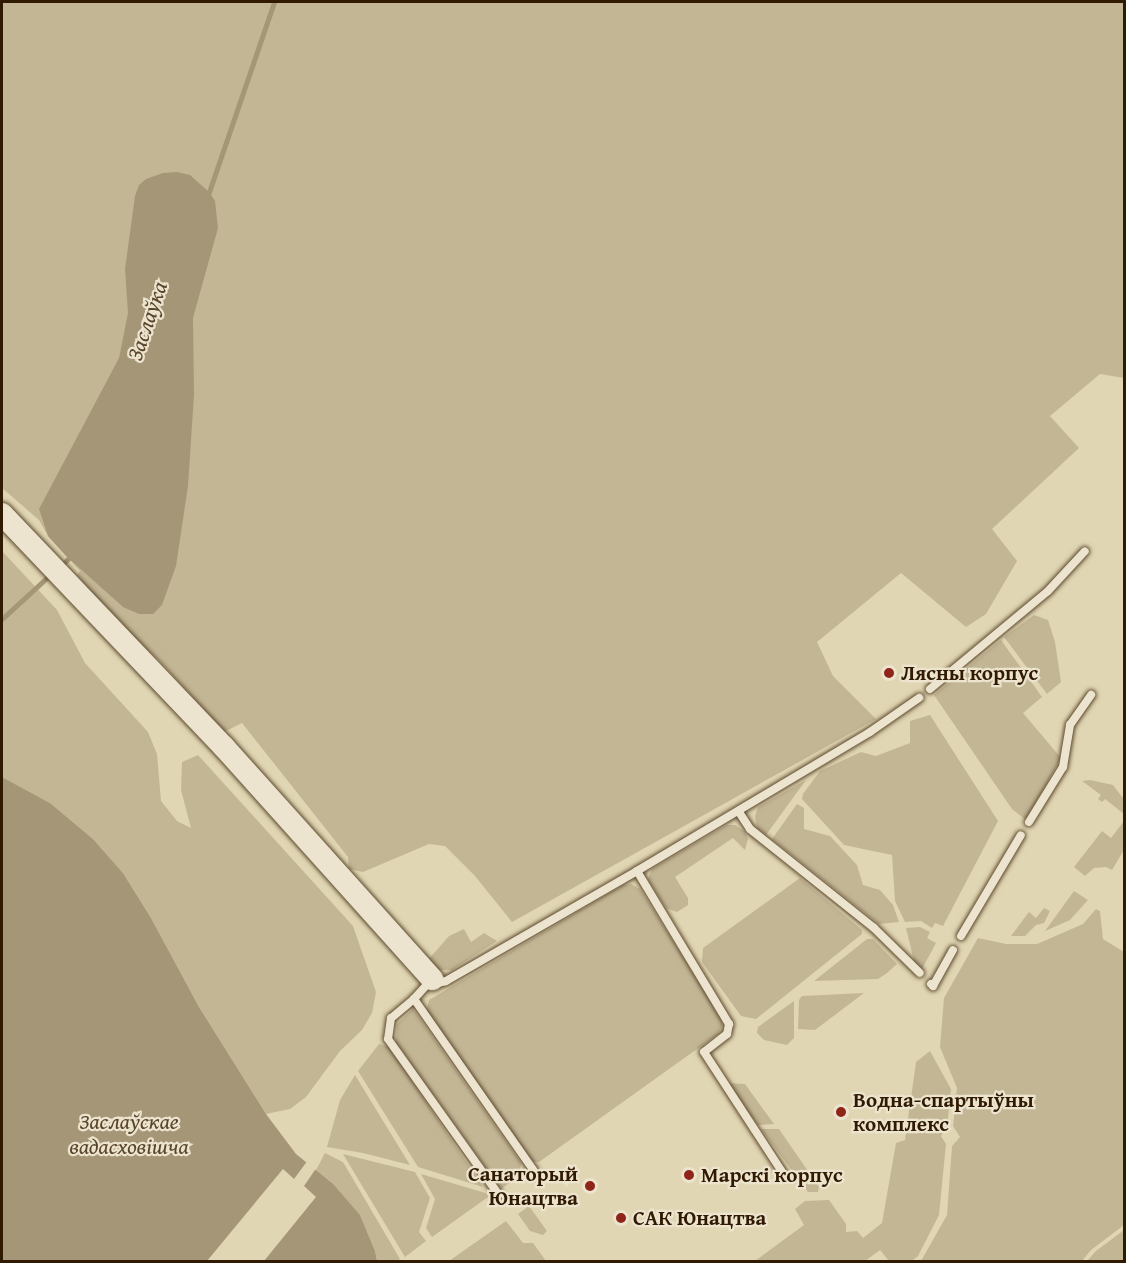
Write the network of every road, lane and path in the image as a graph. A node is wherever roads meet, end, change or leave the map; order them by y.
1 (2, 514) edge
2 (1085, 551) dead end
3 (930, 689) dead end
4 (1091, 695) dead end
5 (919, 698) dead end
6 (739, 812) junction
7 (1029, 822) dead end
8 (1021, 835) dead end
9 (638, 871) junction
10 (961, 936) dead end
11 (953, 950) dead end
12 (920, 973) dead end
13 (432, 980) junction
14 (930, 984) dead end
15 (414, 999) junction
16 (534, 1171) dead end
17 (783, 1173) dead end
18 (498, 1195) dead end

1 - 13 street
2 - 3 lane
4 - 7 lane
5 - 6 lane
6 - 9 lane
6 - 12 lane
8 - 10 lane
9 - 13 lane
9 - 17 lane
11 - 14 lane
13 - 15 lane
15 - 16 lane
15 - 18 lane

